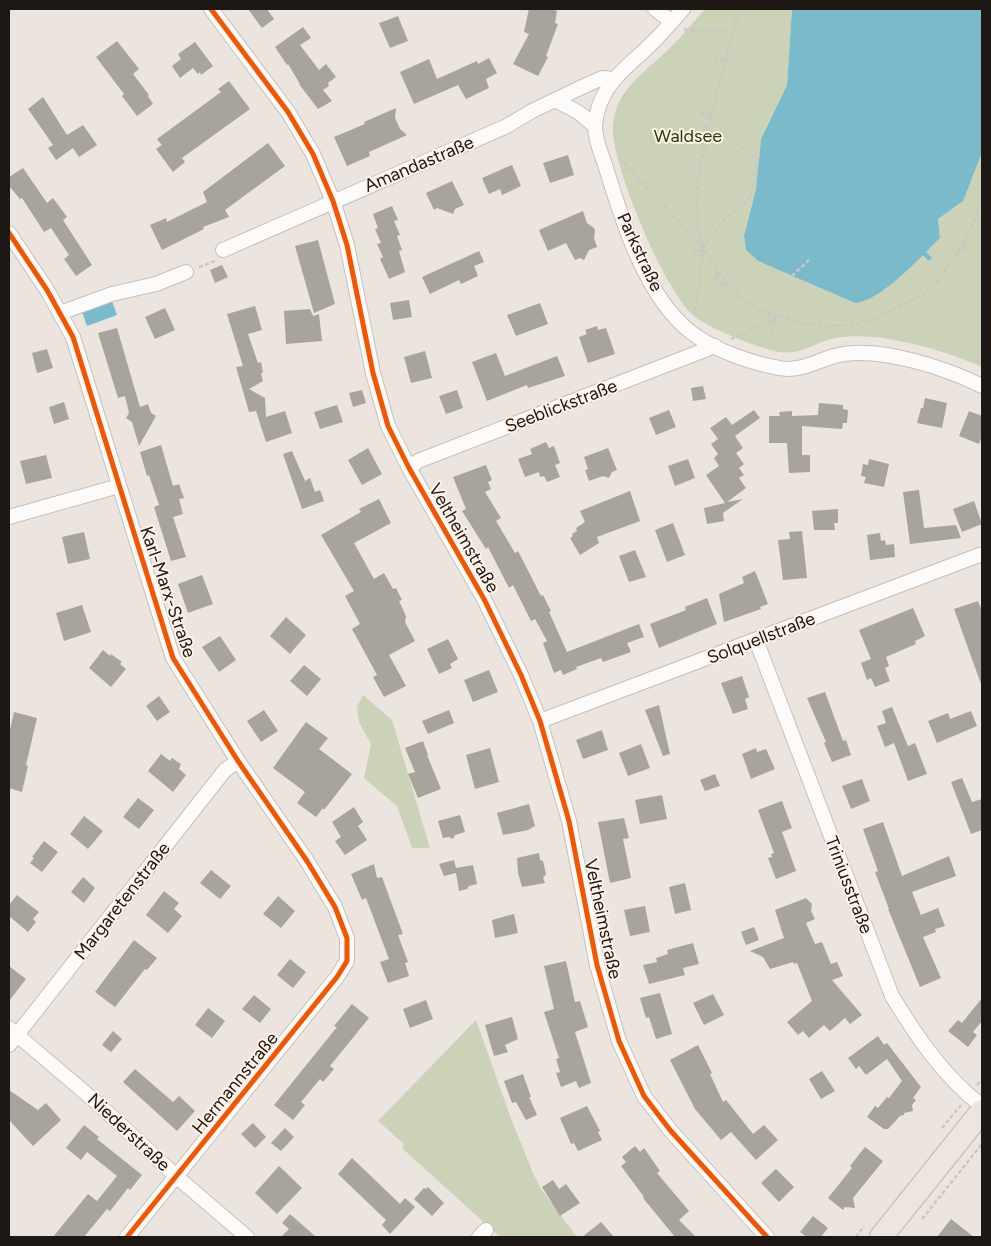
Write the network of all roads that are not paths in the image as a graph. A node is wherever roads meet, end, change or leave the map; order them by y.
1 (211, 9) edge
2 (655, 9) edge
3 (683, 9) edge
4 (672, 22) junction
5 (613, 80) junction
6 (554, 100) junction
7 (596, 131) junction
8 (333, 201) junction
9 (9, 233) edge
10 (223, 250) road end
11 (186, 272) road end
12 (60, 313) junction
13 (715, 346) junction
14 (982, 386) edge
15 (409, 468) junction
16 (119, 486) junction
17 (9, 518) edge
18 (982, 554) edge
19 (756, 640) junction
20 (540, 721) junction
21 (238, 761) junction
22 (347, 938) joint
23 (12, 1036) edge
24 (982, 1106) edge
25 (982, 1111) edge
26 (177, 1177) junction
27 (127, 1237) edge
28 (247, 1237) edge
29 (768, 1237) edge
30 (881, 1237) edge

1 - 8 street, Veltheimstraße
2 - 4 street
3 - 4 street, Parkstraße
4 - 5 street, Parkstraße
5 - 6 street, Amandastraße
5 - 7 street, Parkstraße
6 - 7 street
6 - 8 street, Amandastraße
7 - 13 street, Parkstraße
8 - 10 street, Amandastraße
8 - 15 street, Veltheimstraße
9 - 12 street, Karl-Marx-Straße
11 - 12 street
12 - 16 street, Karl-Marx-Straße
13 - 14 street, Parkstraße
13 - 15 street, Seeblickstraße
15 - 20 street, Veltheimstraße
16 - 17 street
16 - 21 street, Karl-Marx-Straße
18 - 19 street, Solquellstraße
19 - 20 street, Solquellstraße
19 - 24 street, Triniusstraße
20 - 29 street, Veltheimstraße
21 - 22 street, Karl-Marx-Straße
21 - 23 street, Margaretenstraße
22 - 26 street, Hermannstraße
23 - 26 street, Niederstraße
25 - 30 main road
26 - 27 street, Hermannstraße
26 - 28 street, Niederstraße

